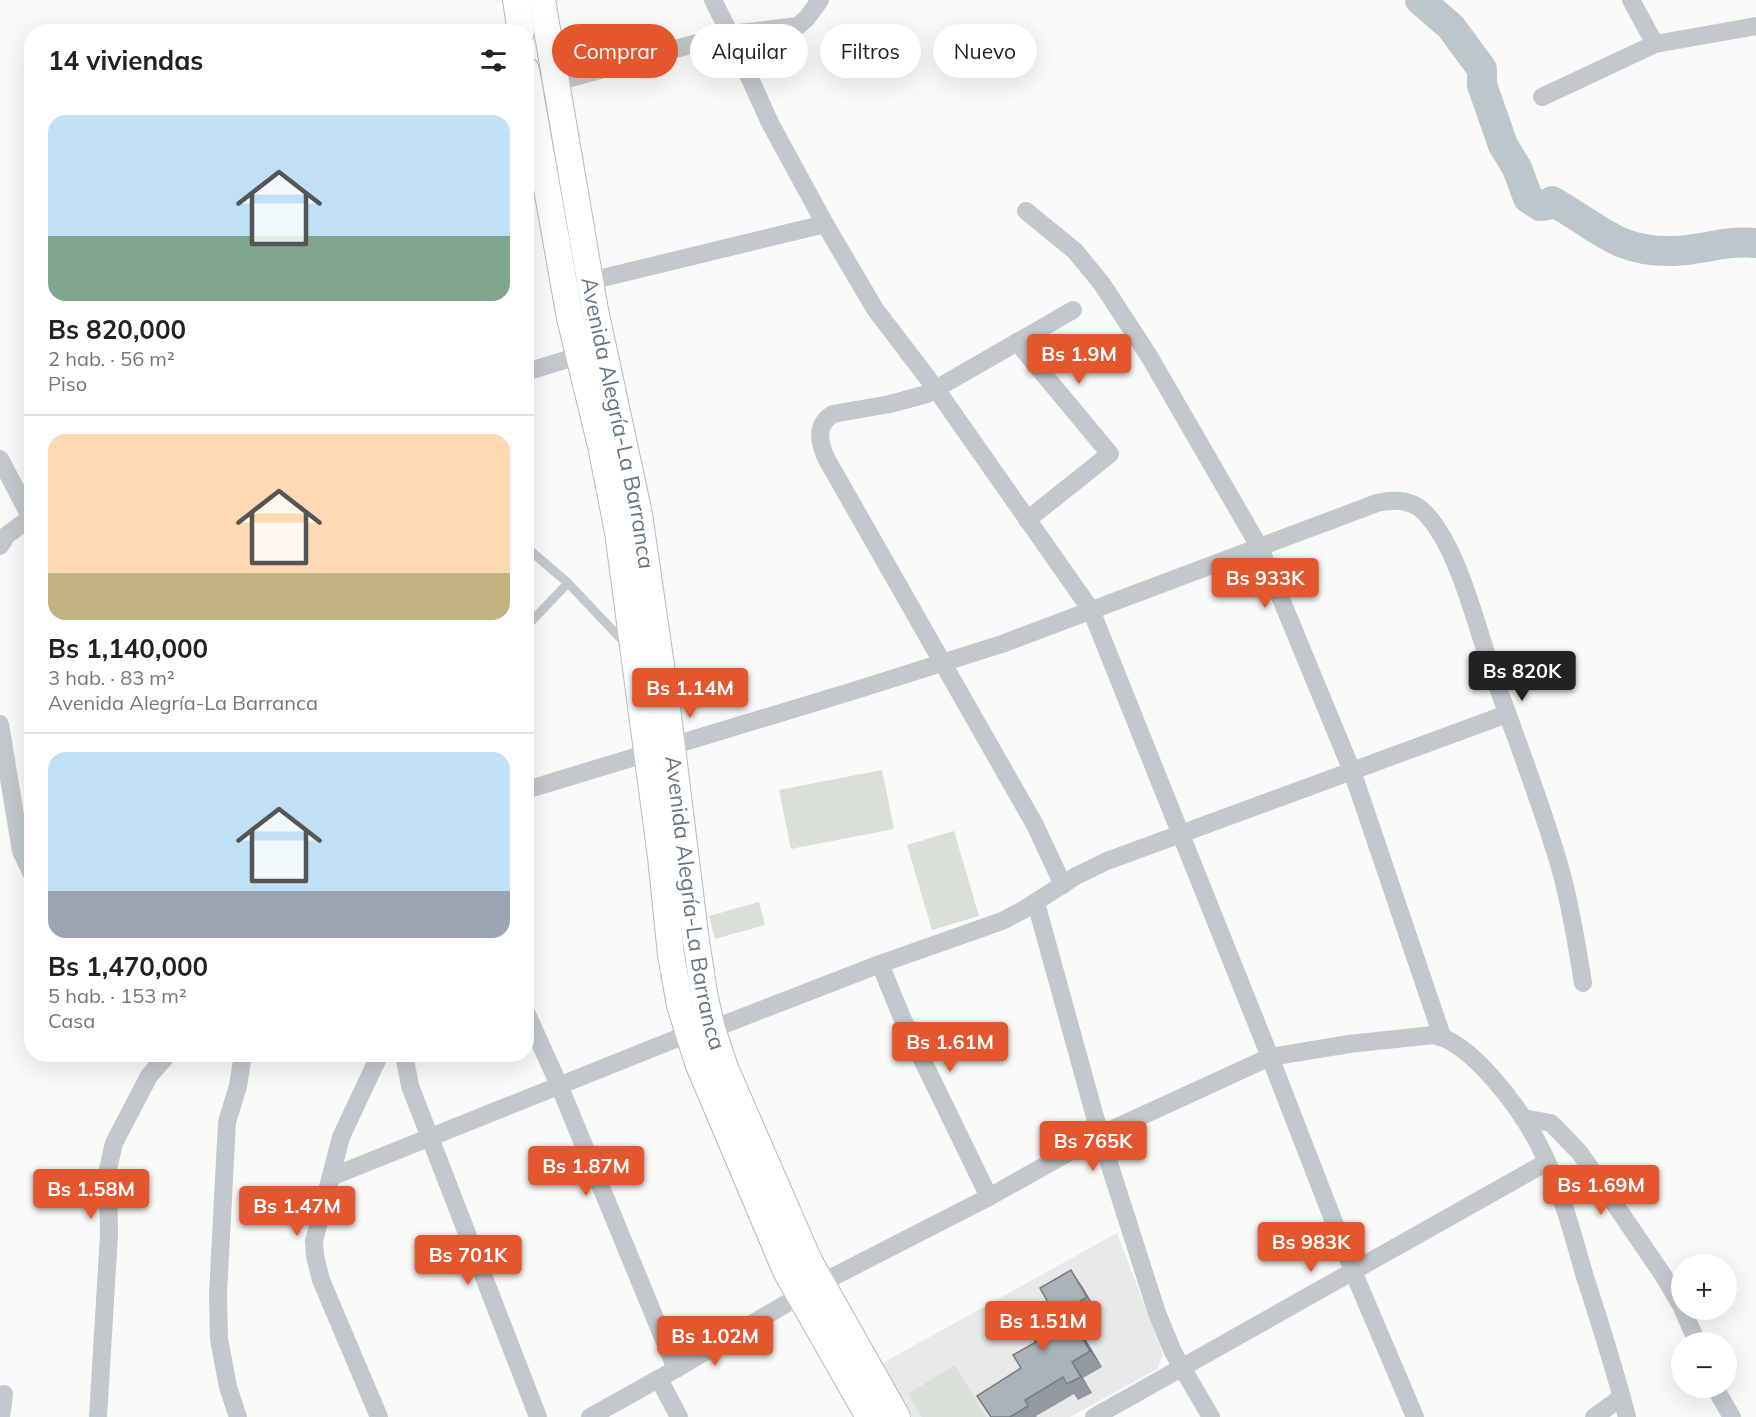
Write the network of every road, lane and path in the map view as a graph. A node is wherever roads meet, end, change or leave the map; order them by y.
1 (516, 0) edge
2 (542, 0) edge
3 (713, 0) edge
4 (820, 0) edge
5 (1631, 0) edge
6 (520, 24) edge
7 (725, 24) edge
8 (800, 24) edge
9 (1756, 26) edge
10 (1655, 44) junction
11 (690, 45) edge
12 (750, 78) edge
13 (534, 81) edge
14 (556, 82) junction
15 (1542, 97) dead end
16 (534, 120) edge
17 (1026, 212) dead end
18 (825, 224) junction
19 (590, 281) junction
20 (1073, 310) dead end
21 (1017, 342) junction
22 (590, 352) junction
23 (534, 370) edge
24 (936, 389) junction
25 (0, 459) edge
26 (24, 505) edge
27 (1027, 520) junction
28 (24, 524) edge
29 (0, 546) edge
30 (1260, 548) junction
31 (534, 554) edge
32 (568, 583) junction
33 (1091, 610) junction
34 (534, 619) edge
35 (633, 643) junction
36 (943, 663) junction
37 (1507, 714) junction
38 (0, 724) edge
39 (672, 746) junction
40 (647, 753) junction
41 (1353, 771) junction
42 (534, 788) edge
43 (1180, 835) junction
44 (24, 857) edge
45 (1063, 885) junction
46 (1036, 903) junction
47 (880, 964) junction
48 (1584, 983) dead end
49 (534, 1030) edge
50 (700, 1031) junction
51 (1442, 1036) junction
52 (1270, 1057) junction
53 (161, 1062) edge
54 (242, 1062) edge
55 (376, 1062) edge
56 (406, 1062) edge
57 (559, 1085) junction
58 (1523, 1118) junction
59 (1100, 1135) junction
60 (430, 1138) junction
61 (1547, 1162) junction
62 (331, 1177) junction
63 (989, 1197) junction
64 (1353, 1271) junction
65 (1671, 1289) edge
66 (811, 1290) junction
67 (1182, 1367) junction
68 (676, 1370) junction
69 (659, 1379) junction
70 (4, 1394) dead end
71 (1622, 1397) junction
72 (1721, 1398) edge
73 (1, 1417) edge
74 (98, 1417) edge
75 (238, 1417) edge
76 (379, 1417) edge
77 (538, 1417) edge
78 (590, 1417) edge
79 (679, 1417) edge
80 (869, 1417) edge
81 (897, 1417) edge
82 (1094, 1417) edge
83 (1211, 1417) edge
84 (1415, 1417) edge
85 (1594, 1417) edge
86 (1627, 1417) edge
87 (1731, 1417) edge

1 - 6 main road
2 - 14 main road, Avenida Alegría-La Barranca
3 - 7 street
4 - 8 street
5 - 10 street
9 - 10 street
10 - 15 street
11 - 14 street
12 - 18 street
13 - 14 street
14 - 19 main road, Avenida Alegría-La Barranca
16 - 22 main road, Avenida Alegría-La Barranca
17 - 30 street
18 - 19 street
18 - 24 street
19 - 22 main road, Avenida Alegría-La Barranca
20 - 21 street
21 - 24 street
21 - 27 street
22 - 23 street
22 - 35 main road, Avenida Alegría-La Barranca
22 - 39 main road, Avenida Alegría-La Barranca
24 - 27 street
24 - 36 street
25 - 26 street
27 - 33 street
28 - 29 street
30 - 33 street
30 - 37 street
30 - 41 street
31 - 32 lane
32 - 34 lane
32 - 35 lane
33 - 36 street
33 - 43 street
35 - 40 main road, Avenida Alegría-La Barranca
36 - 39 street
36 - 45 street
37 - 41 street
37 - 48 street
38 - 44 street
39 - 40 street
39 - 50 main road, Avenida Alegría-La Barranca
40 - 42 street
40 - 50 main road, Avenida Alegría-La Barranca
41 - 43 street
41 - 51 street
43 - 45 street
43 - 52 street
45 - 46 street
46 - 47 street
46 - 59 street
47 - 50 street
47 - 63 street
49 - 57 street
50 - 57 street
50 - 66 main road, Avenida Alegría-La Barranca
51 - 52 street
51 - 58 street
52 - 59 street
52 - 64 street
53 - 74 street
54 - 75 street
55 - 62 street
56 - 60 street
57 - 60 street
57 - 68 street
58 - 61 street
58 - 65 street
59 - 63 street
59 - 67 street
60 - 62 street
60 - 77 street
61 - 64 street
61 - 71 street
62 - 76 street
63 - 66 street
64 - 67 street
64 - 84 street
66 - 68 street
66 - 80 main road, Avenida Alegría-La Barranca
66 - 81 main road, Avenida Alegría-La Barranca
67 - 82 street
67 - 83 street
68 - 69 street
69 - 78 street
69 - 79 street
70 - 73 street
71 - 85 street
71 - 86 street
72 - 87 street

